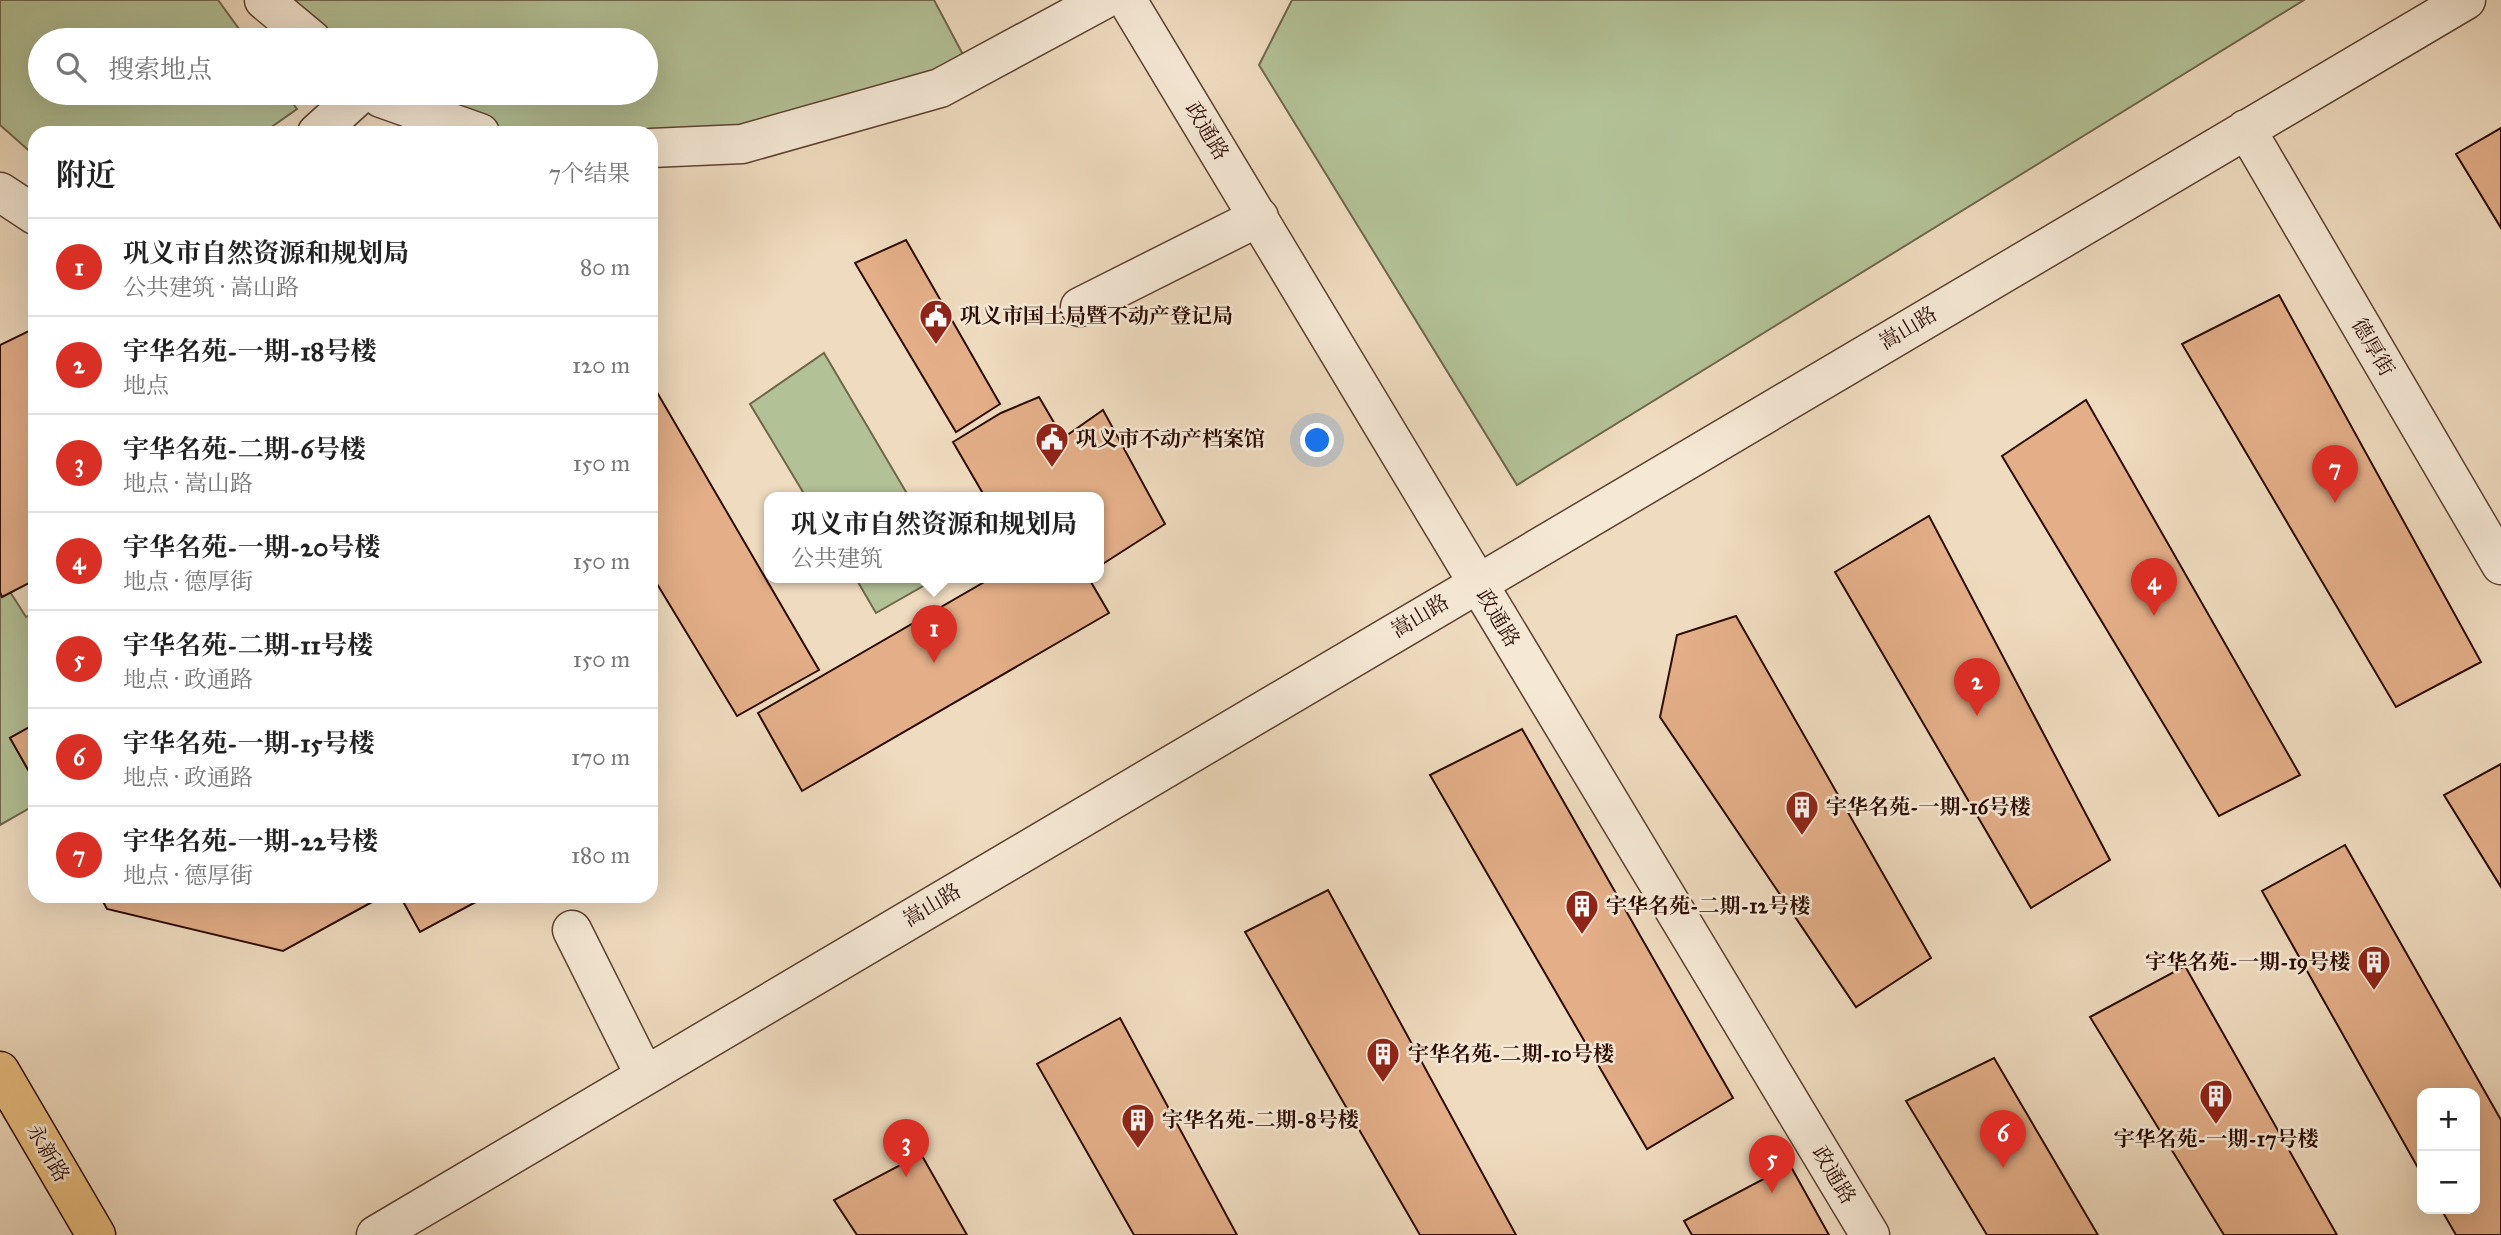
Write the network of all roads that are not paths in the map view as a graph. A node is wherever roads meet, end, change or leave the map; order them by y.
1 (264, 0) edge
2 (1103, 0) edge
3 (1127, 0) edge
4 (2466, 0) edge
5 (298, 28) edge
6 (347, 105) edge
7 (401, 105) edge
8 (325, 126) edge
9 (460, 126) edge
10 (2246, 130) junction
11 (658, 148) edge
12 (0, 192) edge
13 (28, 210) edge
14 (1259, 217) junction
15 (1080, 307) dead end
16 (2501, 565) edge
17 (1477, 583) junction
18 (572, 930) dead end
19 (0, 1071) edge
20 (645, 1076) junction
21 (96, 1235) edge
22 (376, 1235) edge
23 (1870, 1235) edge

1 - 5 street
2 - 11 street
3 - 14 street, 政通路
4 - 10 street, 嵩山路
6 - 8 street
7 - 9 street
10 - 16 street, 德厚街
10 - 17 street, 嵩山路
12 - 13 street
14 - 15 street
14 - 17 street, 政通路
17 - 20 street, 嵩山路
17 - 23 street, 政通路
18 - 20 street
19 - 21 main road, 永新路
20 - 22 street, 嵩山路

